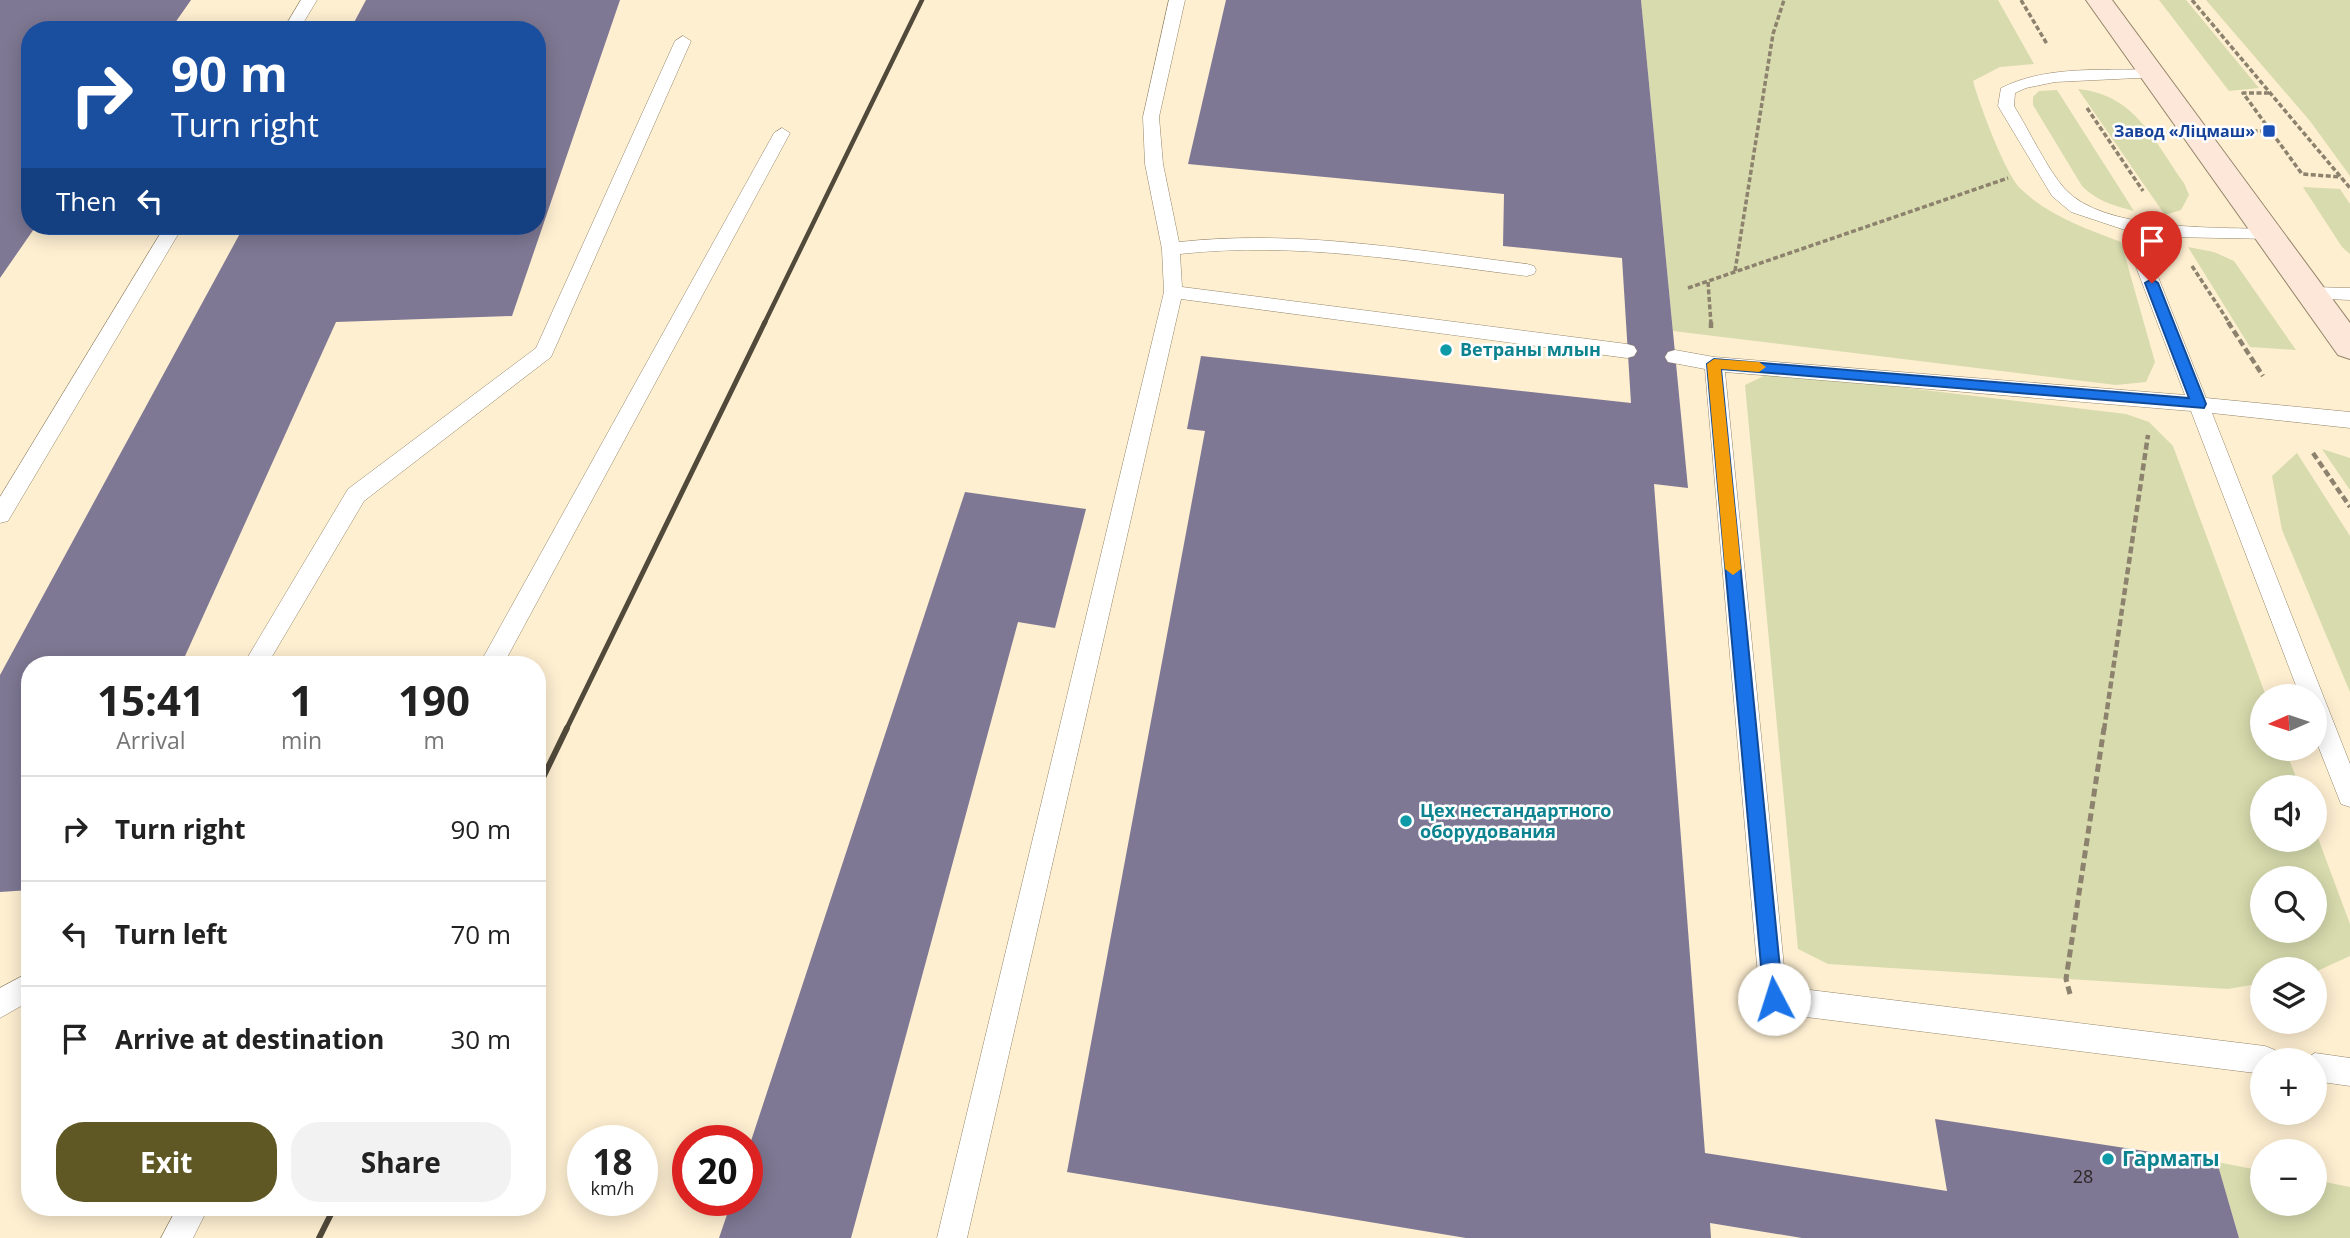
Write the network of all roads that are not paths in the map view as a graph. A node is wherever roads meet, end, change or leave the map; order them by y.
1 (309, 0) edge
2 (1177, 0) edge
3 (2099, 0) edge
4 (296, 21) edge
5 (683, 41) dead end
6 (2152, 74) junction
7 (782, 133) dead end
8 (169, 235) edge
9 (2267, 235) junction
10 (1171, 249) junction
11 (2143, 259) dead end
12 (1527, 270) dead end
13 (1173, 292) junction
14 (2312, 293) junction
15 (2350, 294) edge
16 (2350, 346) edge
17 (1628, 351) dead end
18 (1675, 357) dead end
19 (1714, 364) junction
20 (2199, 404) junction
21 (2350, 420) edge
22 (0, 516) edge
23 (260, 656) edge
24 (496, 656) edge
25 (2307, 684) edge
26 (2328, 739) edge
27 (2350, 796) edge
28 (21, 991) edge
29 (0, 1004) edge
30 (2250, 1058) edge
31 (2327, 1069) edge
32 (2350, 1072) edge
33 (188, 1216) edge
34 (176, 1238) edge
35 (952, 1238) edge

1 - 4 lane
2 - 10 lane
3 - 6 main road
5 - 23 lane
6 - 9 main road
6 - 9 lane
7 - 24 lane
8 - 22 lane
9 - 14 main road
10 - 12 lane
10 - 13 lane
11 - 20 lane
13 - 17 lane
13 - 35 lane
14 - 15 lane
14 - 16 main road
18 - 19 lane
19 - 20 lane
19 - 30 lane
20 - 21 lane
20 - 25 lane
26 - 27 lane
28 - 29 lane
31 - 32 lane
33 - 34 lane

